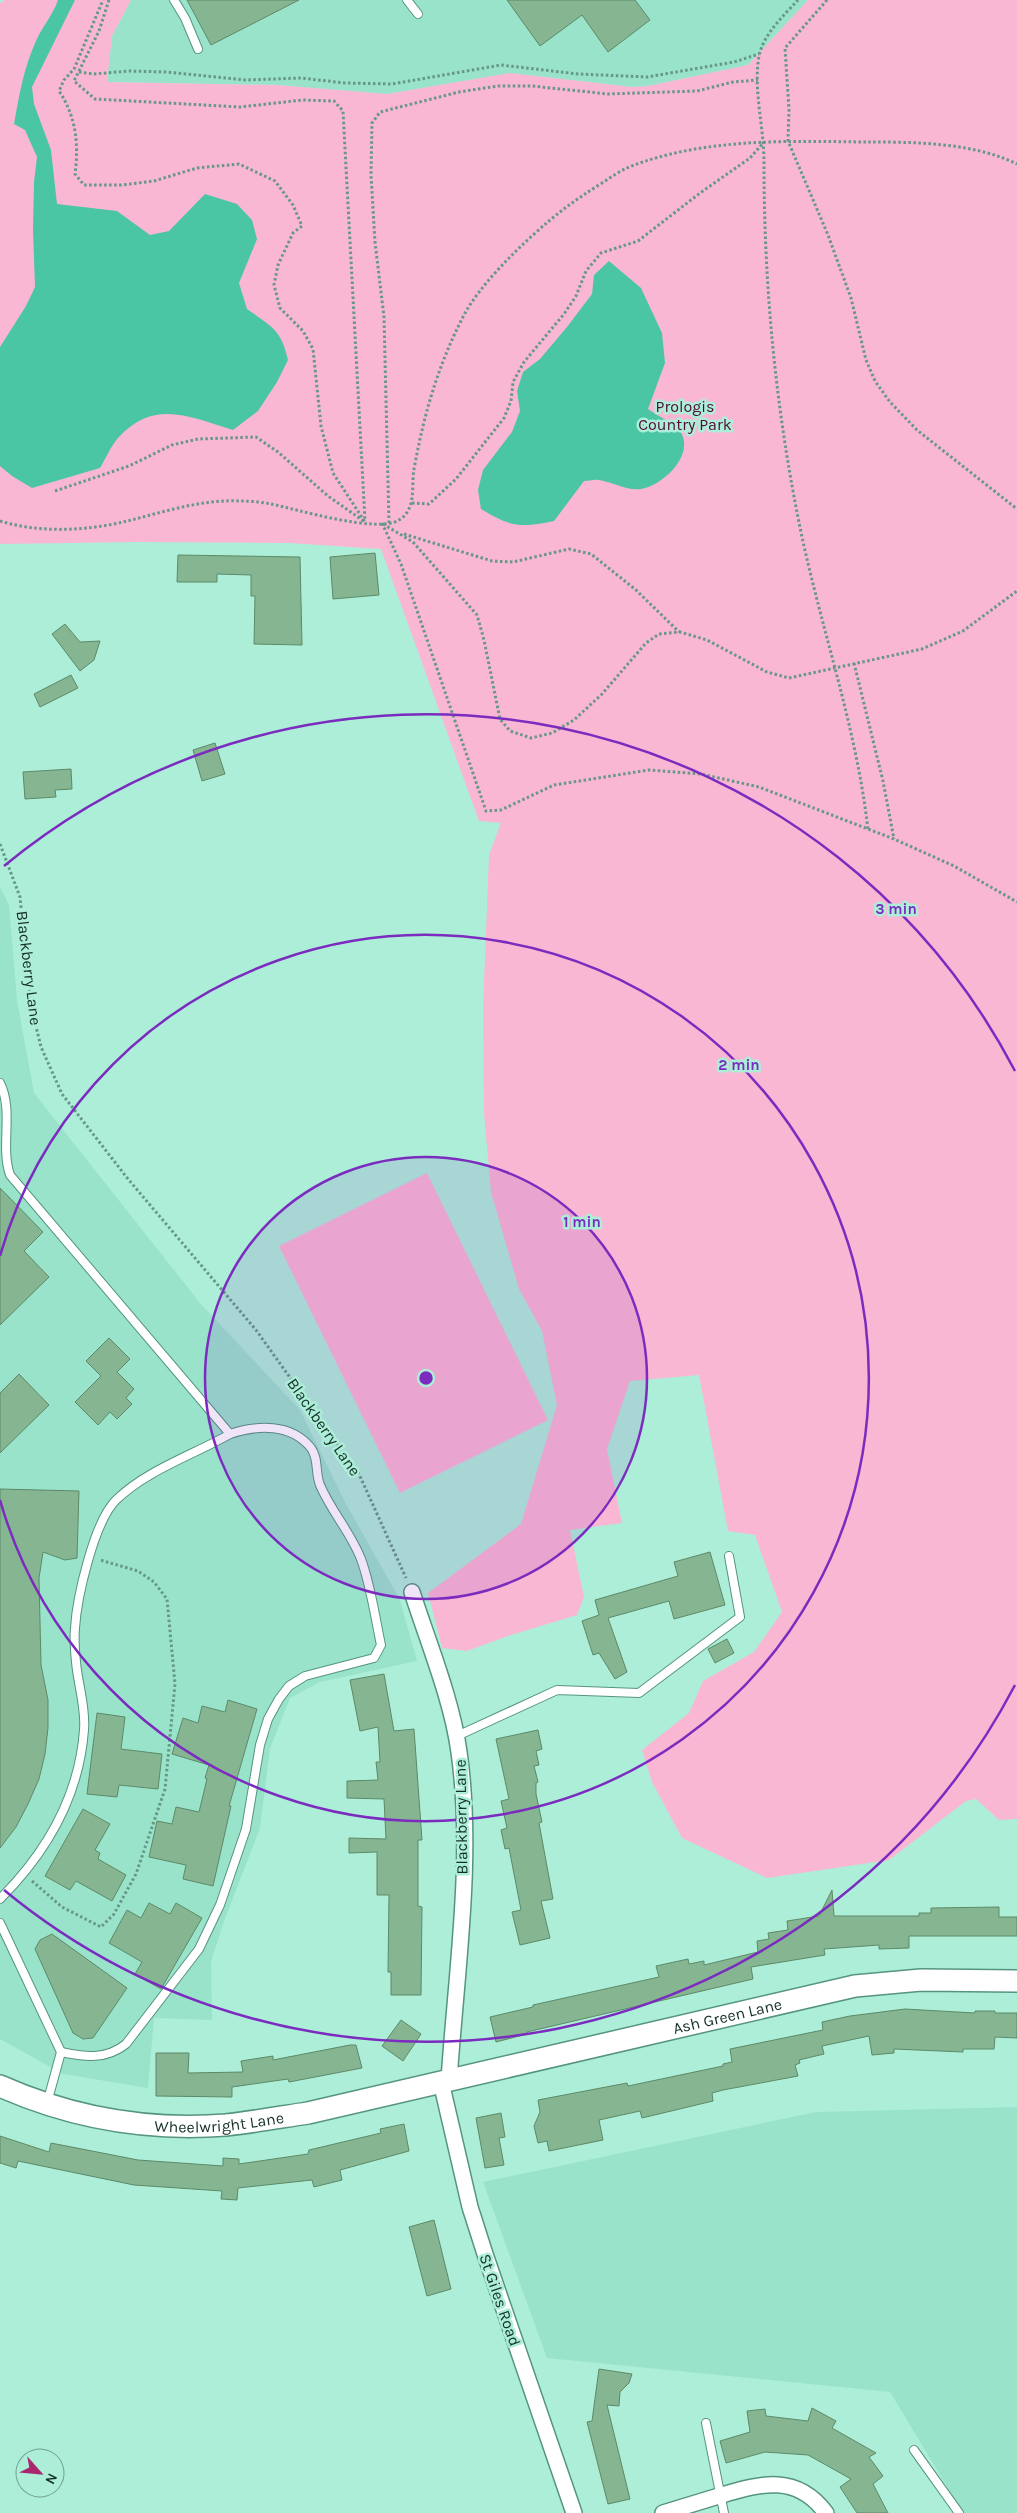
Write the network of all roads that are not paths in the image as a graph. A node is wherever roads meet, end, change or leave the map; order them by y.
1 (174, 0) edge
2 (407, 0) edge
3 (418, 14) dead end
4 (198, 48) dead end
5 (0, 1083) edge
6 (230, 1434) junction
7 (729, 1556) dead end
8 (412, 1592) road end
9 (457, 1736) junction
10 (0, 1898) edge
11 (0, 1922) edge
12 (1017, 1980) edge
13 (61, 2052) junction
14 (445, 2081) junction
15 (0, 2086) edge
16 (46, 2105) junction
17 (706, 2423) dead end
18 (914, 2450) dead end
19 (720, 2496) junction
20 (574, 2513) edge
21 (663, 2513) edge
22 (724, 2513) edge
23 (826, 2513) edge
24 (959, 2513) edge

1 - 4 lane
2 - 3 lane
5 - 6 lane
6 - 10 lane
6 - 13 lane
7 - 9 lane
8 - 9 street, Blackberry Lane
9 - 14 street, Blackberry Lane
11 - 13 lane
12 - 14 street, Ash Green Lane
13 - 16 lane
14 - 16 street, Wheelwright Lane
14 - 20 street, St Giles Road
15 - 16 street, Wheelwright Lane
17 - 19 lane
18 - 24 lane
19 - 21 street
19 - 22 lane
19 - 23 street

